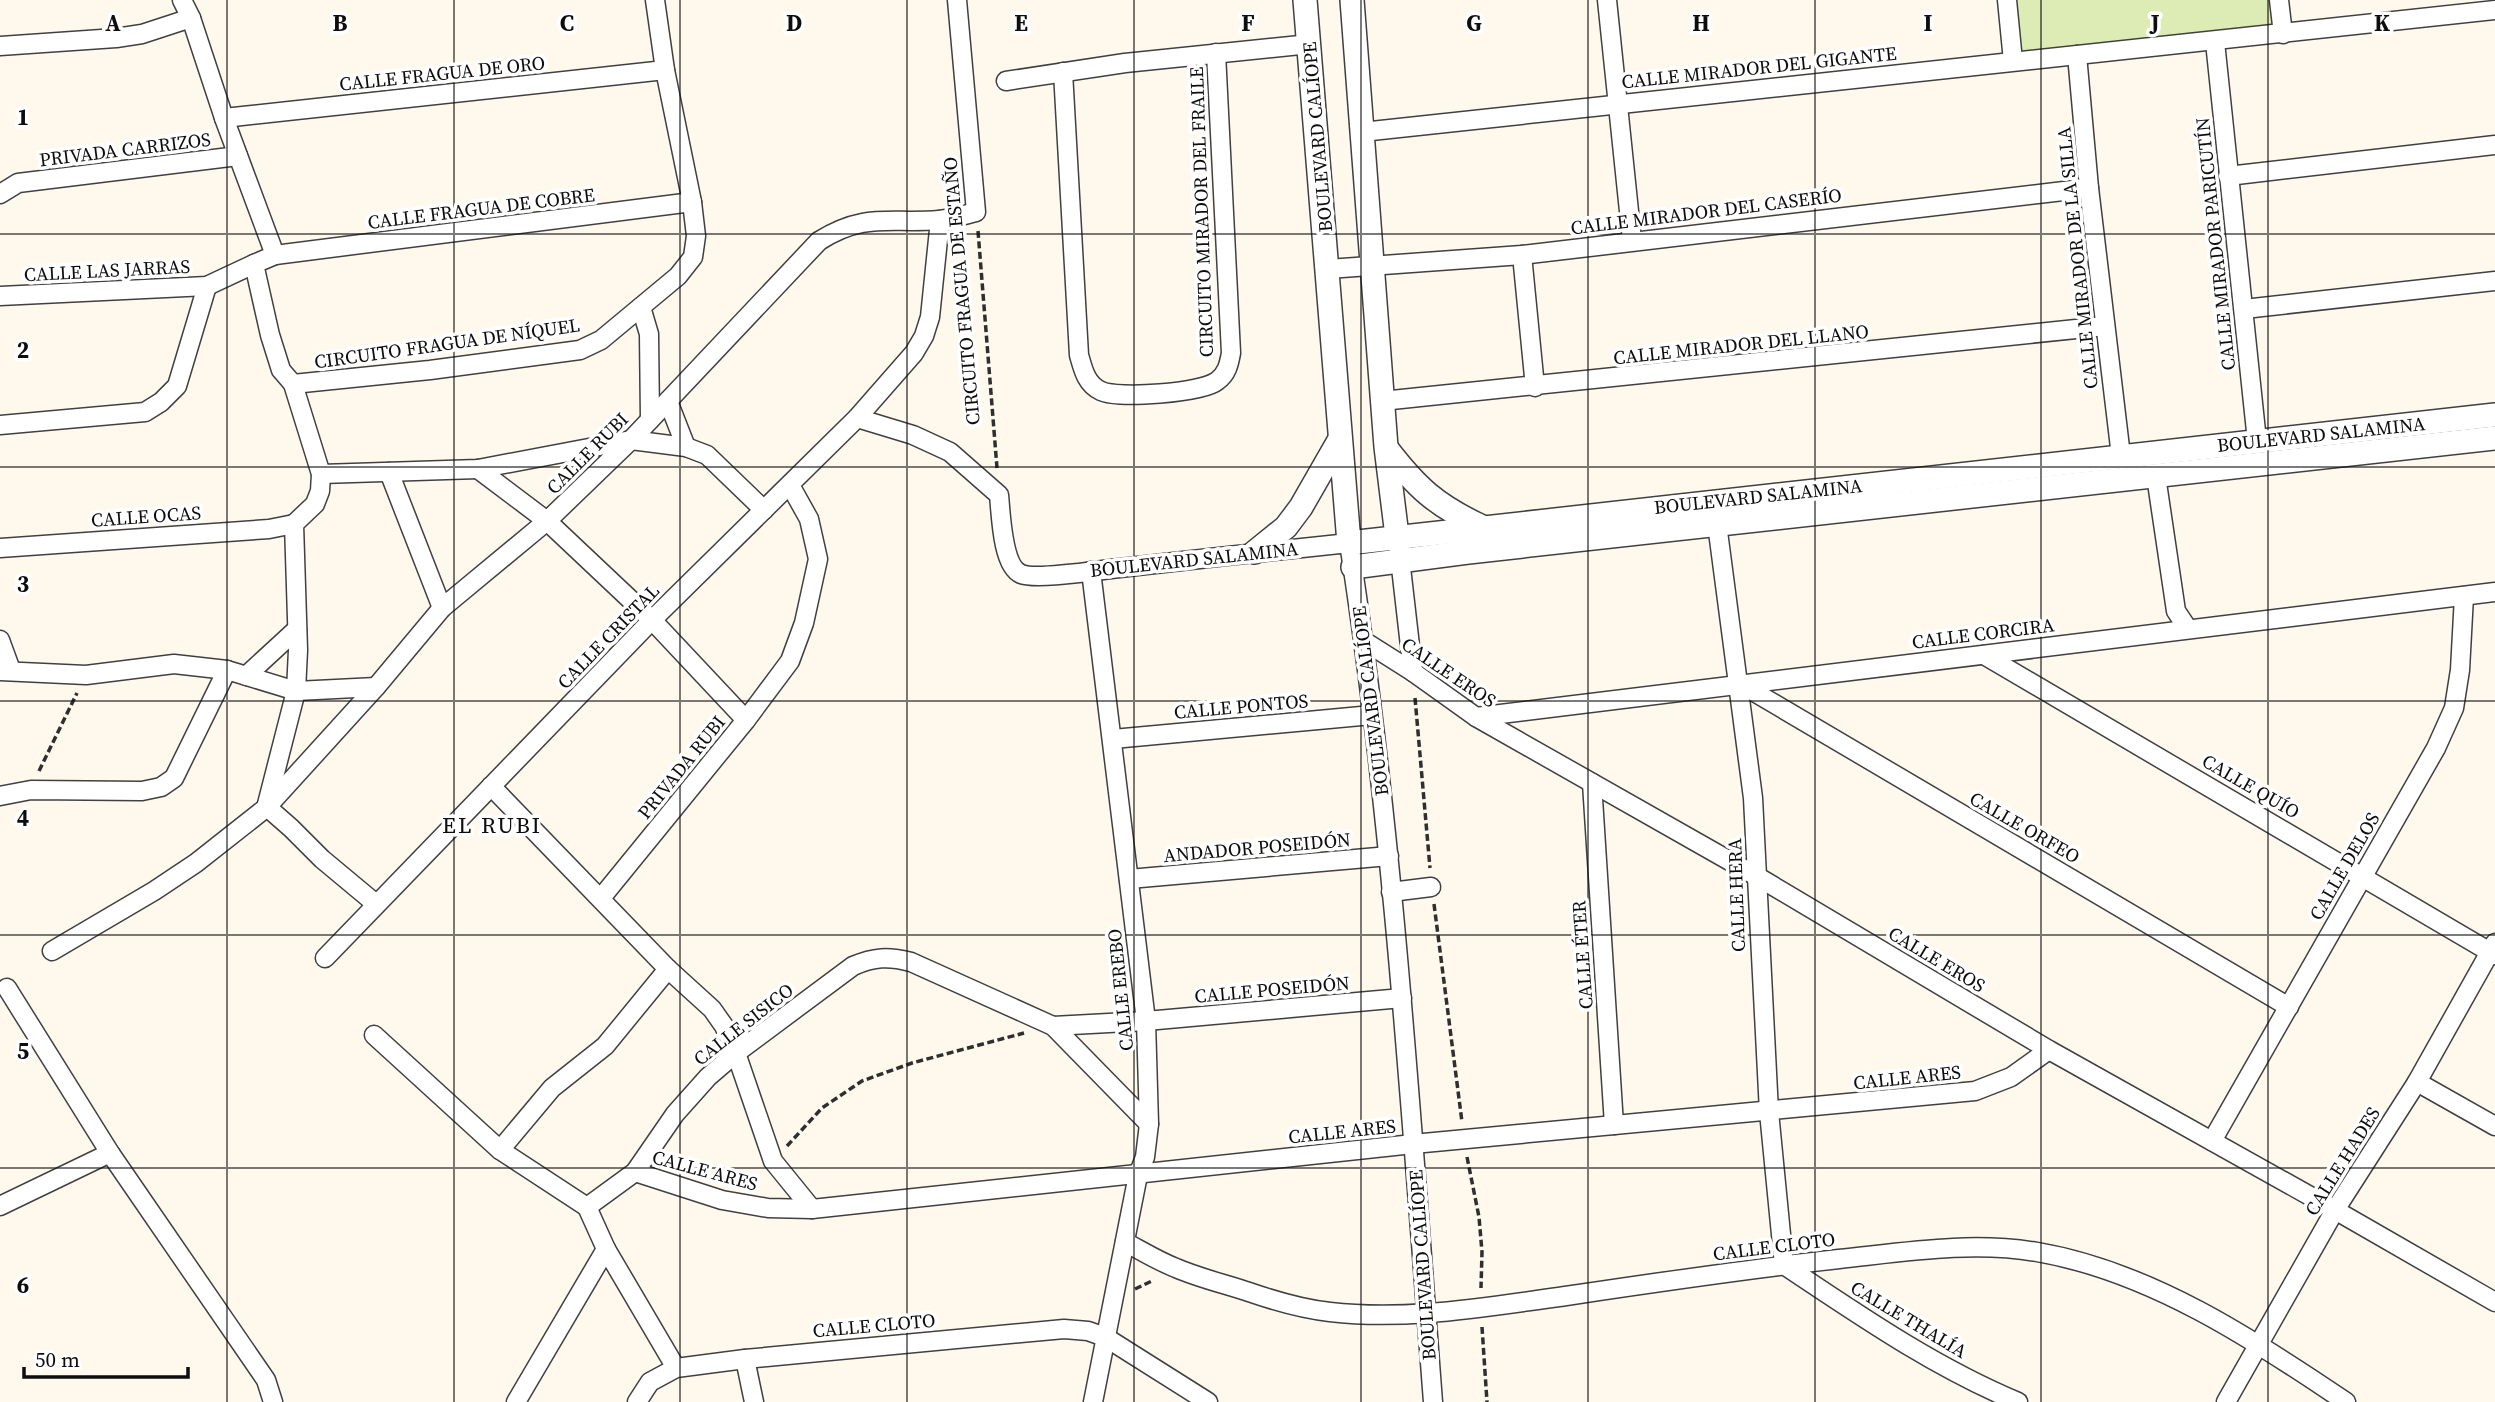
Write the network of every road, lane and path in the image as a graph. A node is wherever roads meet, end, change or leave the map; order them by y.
1 (182, 0) edge
2 (655, 0) edge
3 (957, 0) edge
4 (1305, 0) edge
5 (1352, 0) edge
6 (1607, 0) edge
7 (2007, 0) edge
8 (2279, 0) edge
9 (2495, 10) edge
10 (191, 18) junction
11 (2283, 34) junction
12 (2215, 42) junction
13 (1310, 44) junction
14 (0, 46) edge
15 (1216, 53) junction
16 (2077, 55) junction
17 (2013, 61) junction
18 (665, 70) junction
19 (1063, 72) junction
20 (1006, 81) dead end
21 (1617, 104) junction
22 (224, 117) junction
23 (1362, 132) junction
24 (2495, 145) edge
25 (238, 156) junction
26 (2228, 176) junction
27 (2089, 188) junction
28 (0, 194) edge
29 (692, 202) junction
30 (976, 212) junction
31 (940, 220) junction
32 (1632, 240) junction
33 (275, 255) junction
34 (1522, 255) junction
35 (254, 264) junction
36 (1371, 267) junction
37 (1328, 270) junction
38 (2495, 281) edge
39 (207, 286) junction
40 (0, 296) edge
41 (641, 307) junction
42 (2244, 309) junction
43 (2105, 326) junction
44 (293, 384) junction
45 (1535, 387) junction
46 (668, 401) junction
47 (1382, 401) junction
48 (2495, 415) edge
49 (857, 418) junction
50 (650, 419) junction
51 (0, 425) edge
52 (2495, 438) edge
53 (1340, 439) junction
54 (631, 440) junction
55 (2256, 441) junction
56 (686, 447) junction
57 (1386, 447) junction
58 (2121, 456) junction
59 (478, 469) junction
60 (389, 472) junction
61 (321, 474) junction
62 (2156, 476) junction
63 (790, 485) junction
64 (999, 495) junction
65 (764, 510) junction
66 (547, 521) junction
67 (294, 524) junction
68 (1717, 524) junction
69 (1480, 526) junction
70 (1397, 536) junction
71 (1349, 543) junction
72 (0, 548) edge
73 (1255, 552) junction
74 (1400, 560) junction
75 (1353, 567) junction
76 (1091, 571) junction
77 (2495, 592) edge
78 (2464, 596) junction
79 (442, 608) junction
80 (652, 620) junction
81 (298, 629) junction
82 (2189, 629) junction
83 (0, 640) edge
84 (1364, 641) junction
85 (1984, 655) junction
86 (227, 670) junction
87 (6, 671) edge
88 (1413, 672) junction
89 (86, 676) junction
90 (246, 676) junction
91 (1739, 683) junction
92 (376, 687) junction
93 (296, 691) junction
94 (1372, 715) junction
95 (1476, 717) junction
96 (746, 720) junction
97 (1113, 739) junction
98 (1592, 783) junction
99 (491, 786) junction
100 (31, 790) junction
101 (0, 796) edge
102 (267, 807) junction
103 (1389, 856) junction
104 (2362, 876) junction
105 (1758, 877) junction
106 (1129, 879) junction
107 (1431, 887) junction
108 (1391, 892) junction
109 (601, 898) junction
110 (376, 904) junction
111 (2493, 950) edge
112 (52, 951) dead end
113 (325, 958) dead end
114 (668, 969) junction
115 (7, 988) dead end
116 (1402, 998) junction
117 (2289, 1007) junction
118 (1146, 1021) junction
119 (1053, 1026) junction
120 (374, 1035) dead end
121 (2049, 1050) junction
122 (736, 1053) junction
123 (2417, 1082) junction
124 (1769, 1112) junction
125 (1149, 1124) junction
126 (1614, 1125) junction
127 (2495, 1126) edge
128 (1464, 1139) junction
129 (2212, 1141) junction
130 (1413, 1144) junction
131 (500, 1150) junction
132 (110, 1153) junction
133 (773, 1161) junction
134 (635, 1172) junction
135 (1138, 1175) junction
136 (0, 1206) edge
137 (587, 1207) junction
138 (812, 1209) junction
139 (2335, 1210) junction
140 (1125, 1242) junction
141 (606, 1249) junction
142 (1784, 1265) junction
143 (1178, 1269) junction
144 (1112, 1301) junction
145 (2495, 1303) edge
146 (1481, 1308) junction
147 (1426, 1314) junction
148 (1105, 1337) junction
149 (2259, 1343) junction
150 (745, 1359) junction
151 (676, 1368) junction
152 (1996, 1398) edge
153 (273, 1402) edge
154 (516, 1402) edge
155 (637, 1402) edge
156 (754, 1402) edge
157 (1093, 1402) edge
158 (1208, 1402) edge
159 (1433, 1402) edge
160 (1487, 1402) edge
161 (2018, 1402) edge
162 (2226, 1402) edge
163 (2346, 1402) edge

1 - 10 street
2 - 18 street, CIRCUITO FRAGUA DE NÍQUEL
3 - 30 street, CIRCUITO FRAGUA DE ESTAÑO
4 - 13 street, BOULEVARD CALÍOPE
5 - 23 street
6 - 21 street
7 - 17 street
8 - 11 street
9 - 11 street, CALLE MIRADOR DEL GIGANTE
10 - 14 street
10 - 22 street
11 - 12 street, CALLE MIRADOR DEL GIGANTE
12 - 16 street, CALLE MIRADOR DEL GIGANTE
12 - 26 street, CALLE MIRADOR PARICUTÍN
13 - 15 street
13 - 37 street, BOULEVARD CALÍOPE
15 - 19 street
15 - 19 street, CIRCUITO MIRADOR DEL FRAILE
16 - 17 street, CALLE MIRADOR DEL GIGANTE
16 - 27 street, CALLE MIRADOR DE LA SILLA
17 - 21 street, CALLE MIRADOR DEL GIGANTE
18 - 22 street, CALLE FRAGUA DE ORO
18 - 29 street, CIRCUITO FRAGUA DE NÍQUEL
19 - 20 street
21 - 23 street, CALLE MIRADOR DEL GIGANTE
21 - 32 street
22 - 25 street
23 - 36 street
24 - 26 street
25 - 28 street, PRIVADA CARRIZOS
25 - 33 street
26 - 42 street, CALLE MIRADOR PARICUTÍN
27 - 32 street, CALLE MIRADOR DEL CASERÍO
27 - 43 street, CALLE MIRADOR DE LA SILLA
29 - 33 street, CALLE FRAGUA DE COBRE
29 - 41 street, CIRCUITO FRAGUA DE NÍQUEL
30 - 31 street, CALLE RUBI
30 - 64 path, CIRCUITO FRAGUA DE ESTAÑO
31 - 46 street, CALLE RUBI
31 - 49 street, CALLE CRISTAL
32 - 34 street, CALLE MIRADOR DEL CASERÍO
33 - 35 street
34 - 36 street, CALLE MIRADOR DEL CASERÍO
34 - 45 street
35 - 39 street, CALLE LAS JARRAS
35 - 44 street, CIRCUITO FRAGUA DE NÍQUEL
36 - 37 street, CALLE MIRADOR DEL CASERÍO
36 - 47 street
37 - 53 street, BOULEVARD CALÍOPE
38 - 42 street
39 - 40 street, CALLE LAS JARRAS
39 - 51 street
41 - 44 street, CIRCUITO FRAGUA DE NÍQUEL
41 - 50 street
42 - 55 street, CALLE MIRADOR PARICUTÍN
43 - 45 street, CALLE MIRADOR DEL LLANO
43 - 58 street, CALLE MIRADOR DE LA SILLA
44 - 61 street
45 - 47 street, CALLE MIRADOR DEL LLANO
46 - 50 street, CALLE RUBI
46 - 56 street
47 - 57 street
48 - 55 street, BOULEVARD SALAMINA
49 - 63 street, CALLE CRISTAL
49 - 64 street
50 - 54 street, CALLE RUBI
52 - 62 street, BOULEVARD SALAMINA
53 - 71 street, BOULEVARD CALÍOPE
53 - 73 street
54 - 56 street
54 - 59 street
54 - 66 street, CALLE RUBI
55 - 58 street, BOULEVARD SALAMINA
56 - 65 street
57 - 69 street
57 - 70 street
58 - 69 street, BOULEVARD SALAMINA
59 - 60 street
59 - 66 street
60 - 61 street
60 - 79 street
61 - 67 street
62 - 68 street, BOULEVARD SALAMINA
62 - 82 street
63 - 65 street, CALLE CRISTAL
63 - 96 street, PRIVADA RUBI
64 - 76 street, BOULEVARD SALAMINA
65 - 80 street, CALLE CRISTAL
66 - 79 street, CALLE RUBI
66 - 80 street
67 - 72 street, CALLE OCAS
67 - 81 street
68 - 74 street, BOULEVARD SALAMINA
68 - 91 street, CALLE HERA
69 - 70 street, BOULEVARD SALAMINA
70 - 71 street, BOULEVARD SALAMINA
70 - 74 street
71 - 73 street, BOULEVARD SALAMINA
71 - 75 street, BOULEVARD CALÍOPE
73 - 76 street, BOULEVARD SALAMINA
74 - 75 street, BOULEVARD SALAMINA
74 - 88 street
75 - 84 street, BOULEVARD CALÍOPE
76 - 97 street, CALLE EREBO
77 - 78 street, CALLE CORCIRA
78 - 82 street, CALLE CORCIRA
78 - 104 street, CALLE DELOS
79 - 92 street, CALLE RUBI
80 - 96 street
80 - 99 street, CALLE CRISTAL
81 - 90 street
81 - 93 street
82 - 85 street, CALLE CORCIRA
83 - 87 street
84 - 88 street, CALLE EROS
84 - 94 street, BOULEVARD CALÍOPE
85 - 91 street, CALLE CORCIRA
85 - 104 street, CALLE QUÍO
86 - 89 street
86 - 90 street
86 - 100 street
87 - 89 street
88 - 95 street, CALLE EROS
88 - 107 path
89 - 100 path
90 - 93 street
91 - 95 street, CALLE CORCIRA
91 - 105 street, CALLE HERA
91 - 117 street, CALLE ORFEO
92 - 93 street
92 - 102 street, CALLE RUBI
93 - 102 street
94 - 97 street, CALLE PONTOS
94 - 103 street, BOULEVARD CALÍOPE
95 - 98 street, CALLE EROS
96 - 109 street, PRIVADA RUBI
97 - 106 street, CALLE EREBO
98 - 105 street, CALLE EROS
98 - 126 street, CALLE ÉTER
99 - 109 street
99 - 110 street, CALLE CRISTAL
100 - 101 street
102 - 110 street
102 - 112 street, CALLE RUBI
103 - 106 street, ANDADOR POSEIDÓN
103 - 108 street, BOULEVARD CALÍOPE
104 - 111 street, CALLE QUÍO
104 - 117 street, CALLE DELOS
105 - 121 street, CALLE EROS
105 - 124 street, CALLE HERA
106 - 118 street, CALLE EREBO
107 - 108 street
107 - 128 path
108 - 116 street, BOULEVARD CALÍOPE
109 - 114 street
110 - 113 street, CALLE CRISTAL
111 - 123 street, CALLE HADES
114 - 122 street
114 - 131 street
115 - 132 street
116 - 118 street, CALLE POSEIDÓN
116 - 130 street, BOULEVARD CALÍOPE
117 - 129 street, CALLE DELOS
118 - 119 street, CALLE POSEIDÓN
118 - 125 street, CALLE EREBO
119 - 122 street, CALLE SISICO
119 - 125 street
119 - 133 path
120 - 131 street
121 - 124 street, CALLE ARES
121 - 129 street, CALLE EROS
122 - 133 street
122 - 134 street, CALLE SISICO
123 - 127 street
123 - 139 street, CALLE HADES
124 - 126 street, CALLE ARES
124 - 142 street, CALLE HERA
125 - 135 street, CALLE EREBO
126 - 128 street, CALLE ARES
128 - 130 street, CALLE ARES
128 - 146 path
129 - 139 street, CALLE EROS
130 - 135 street, CALLE ARES
130 - 147 street, BOULEVARD CALÍOPE
131 - 137 street
132 - 136 street
132 - 153 street
133 - 138 street
134 - 137 street, CALLE SISICO
134 - 138 street, CALLE ARES
135 - 138 street, CALLE ARES
135 - 140 street, CALLE EREBO
137 - 141 street
139 - 145 street, CALLE EROS
139 - 149 street, CALLE HADES
140 - 143 street, CALLE CLOTO
140 - 144 street, CALLE EREBO
141 - 151 street
141 - 154 street
142 - 146 street, CALLE CLOTO
142 - 149 street, CALLE CLOTO
142 - 152 street, CALLE THALÍA
143 - 144 path
143 - 147 street, CALLE CLOTO
144 - 148 street, CALLE EREBO
146 - 147 street, CALLE CLOTO
146 - 160 path
147 - 159 street, BOULEVARD CALÍOPE
148 - 150 street, CALLE CLOTO
148 - 157 street, CALLE EREBO
148 - 158 street, CALLE CLOTO
149 - 162 street, CALLE HADES
149 - 163 street, CALLE CLOTO
150 - 151 street, CALLE CLOTO
150 - 156 street
151 - 155 street, CALLE CLOTO
152 - 161 street, CALLE THALÍA

